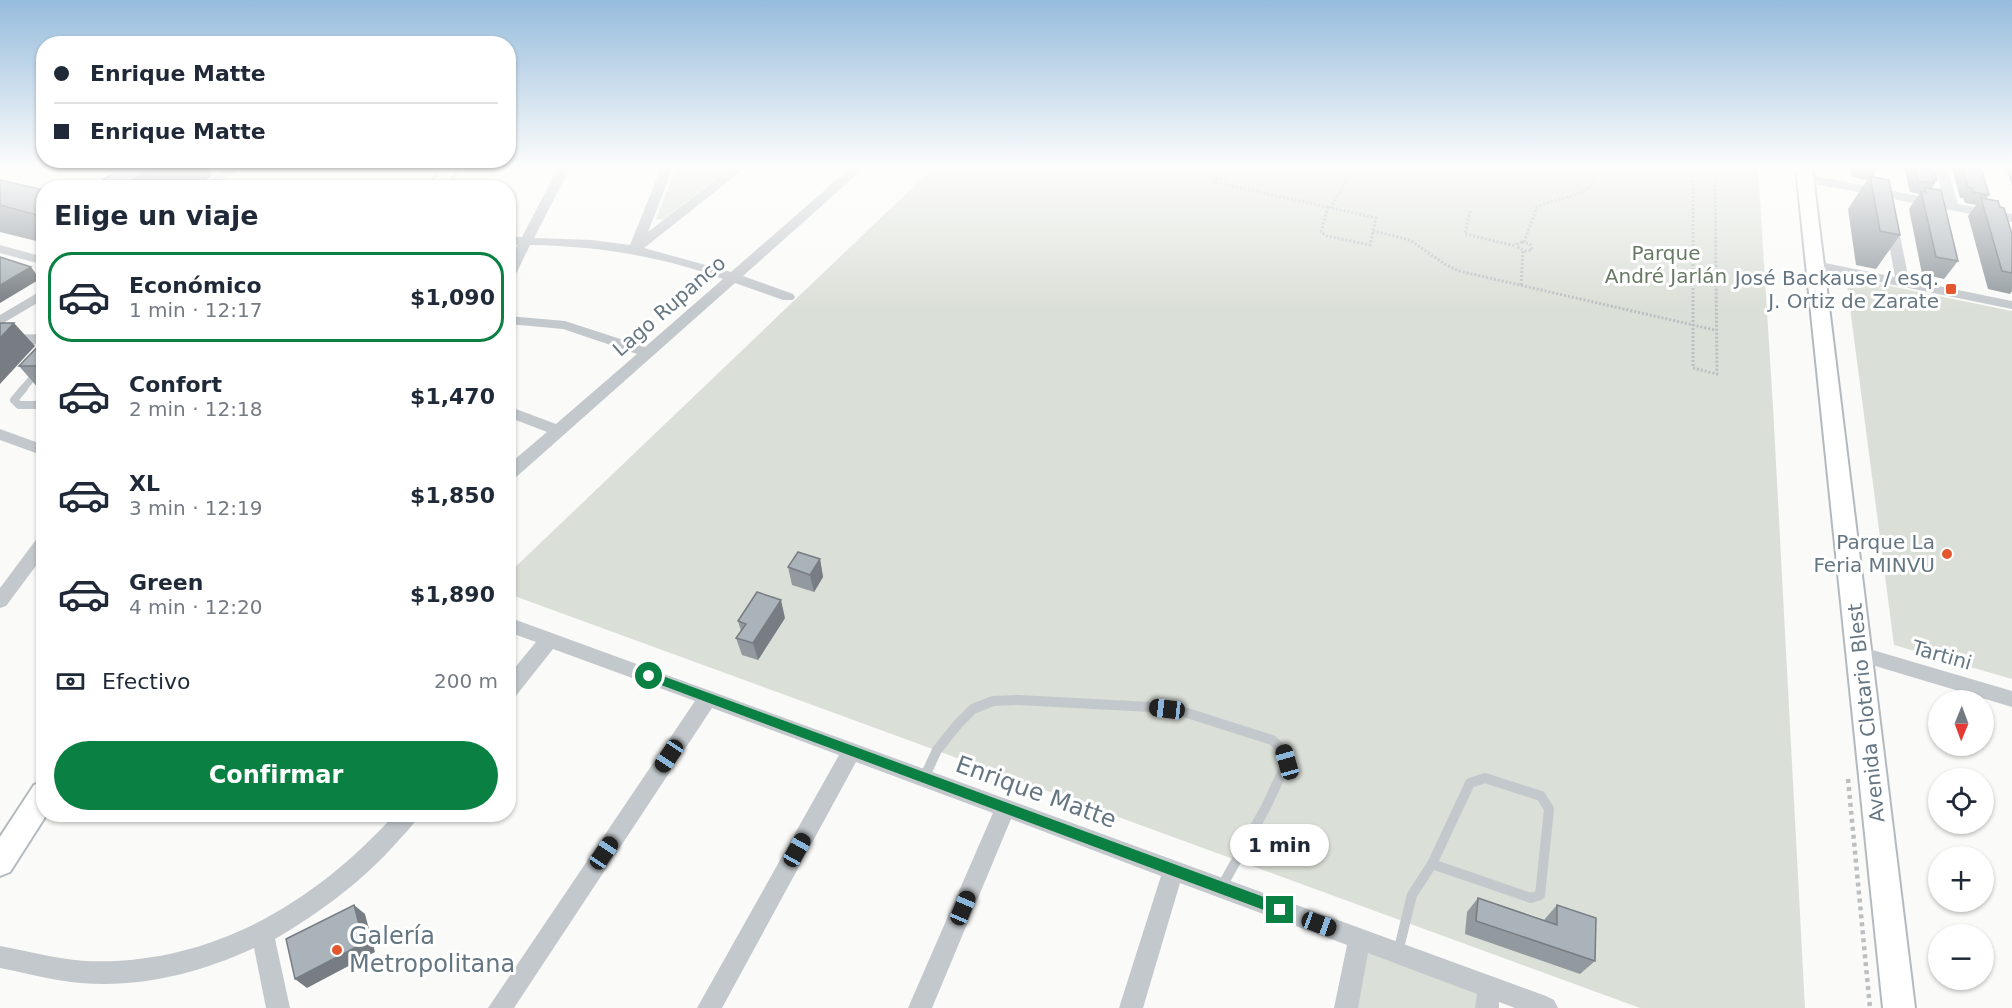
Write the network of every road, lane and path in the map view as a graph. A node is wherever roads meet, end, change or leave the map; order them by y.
1 (540, 215) edge
2 (648, 215) edge
3 (678, 215) edge
4 (805, 215) edge
5 (1326, 215) edge
6 (1363, 215) edge
7 (1469, 215) edge
8 (1534, 215) edge
9 (1693, 215) edge
10 (1715, 215) edge
11 (1809, 215) edge
12 (1890, 215) edge
13 (1984, 215) edge
14 (2007, 221) edge
15 (1373, 231) junction
16 (516, 241) edge
17 (526, 242) junction
18 (1524, 242) junction
19 (1516, 246) junction
20 (0, 249) edge
21 (634, 249) junction
22 (1523, 250) junction
23 (15, 254) junction
24 (36, 259) edge
25 (516, 261) edge
26 (0, 262) edge
27 (1815, 265) junction
28 (734, 278) junction
29 (1903, 283) junction
30 (1521, 285) junction
31 (788, 297) dead end
32 (36, 298) edge
33 (2012, 305) edge
34 (0, 321) edge
35 (516, 321) edge
36 (1692, 324) junction
37 (1716, 330) junction
38 (0, 339) edge
39 (36, 339) edge
40 (648, 353) junction
41 (36, 374) edge
42 (36, 405) edge
43 (516, 414) edge
44 (559, 431) junction
45 (0, 435) edge
46 (36, 448) edge
47 (516, 468) edge
48 (36, 553) edge
49 (0, 601) edge
50 (516, 627) edge
51 (550, 639) junction
52 (1859, 654) junction
53 (516, 681) edge
54 (708, 698) junction
55 (2012, 699) edge
56 (852, 751) junction
57 (924, 778) junction
58 (36, 806) edge
59 (1005, 808) junction
60 (402, 822) edge
61 (0, 862) edge
62 (1432, 864) junction
63 (1173, 870) junction
64 (1221, 888) junction
65 (262, 933) junction
66 (1359, 939) junction
67 (1398, 953) junction
68 (0, 957) edge
69 (1488, 998) edge
70 (278, 1008) edge
71 (500, 1008) edge
72 (709, 1008) edge
73 (920, 1008) edge
74 (1131, 1008) edge
75 (1346, 1008) edge
76 (1546, 1008) edge
77 (1899, 1008) edge

1 - 17 street
2 - 21 street
3 - 21 street
4 - 28 street, Lago Rupanco
5 - 15 path
6 - 15 path
7 - 19 path
8 - 18 path
9 - 36 path
10 - 37 path
11 - 27 main road, Avenida Clotario Blest
12 - 29 street
13 - 14 street
15 - 30 path
16 - 17 street
17 - 21 street
17 - 25 street
18 - 19 path
18 - 22 path
19 - 22 path
20 - 23 street
21 - 28 street
22 - 30 path
23 - 24 street
23 - 26 street
27 - 29 street
27 - 52 main road, Avenida Clotario Blest
28 - 31 street
28 - 40 street, Lago Rupanco
29 - 33 street
30 - 36 path
32 - 34 street
35 - 40 street
36 - 37 path
36 - 37 path
38 - 39 street
40 - 44 street, Lago Rupanco
41 - 42 lane
43 - 44 street
44 - 47 street, Lago Rupanco
45 - 46 street
48 - 49 street
50 - 51 street, Enrique Matte
51 - 53 street
51 - 54 street, Enrique Matte
52 - 55 street, Tartini
52 - 77 main road, Avenida Clotario Blest
54 - 56 street, Enrique Matte
54 - 71 street
56 - 57 street, Enrique Matte
56 - 72 street
57 - 59 street, Enrique Matte
57 - 64 lane
58 - 61 main road
59 - 63 street, Enrique Matte
59 - 73 street
60 - 65 street
62 - 62 lane
62 - 67 lane
63 - 64 street, Enrique Matte
63 - 74 street
64 - 66 street, Enrique Matte
65 - 68 street
65 - 70 street
66 - 67 street, Enrique Matte
66 - 75 street
67 - 69 street, Enrique Matte
69 - 76 street, Enrique Matte

